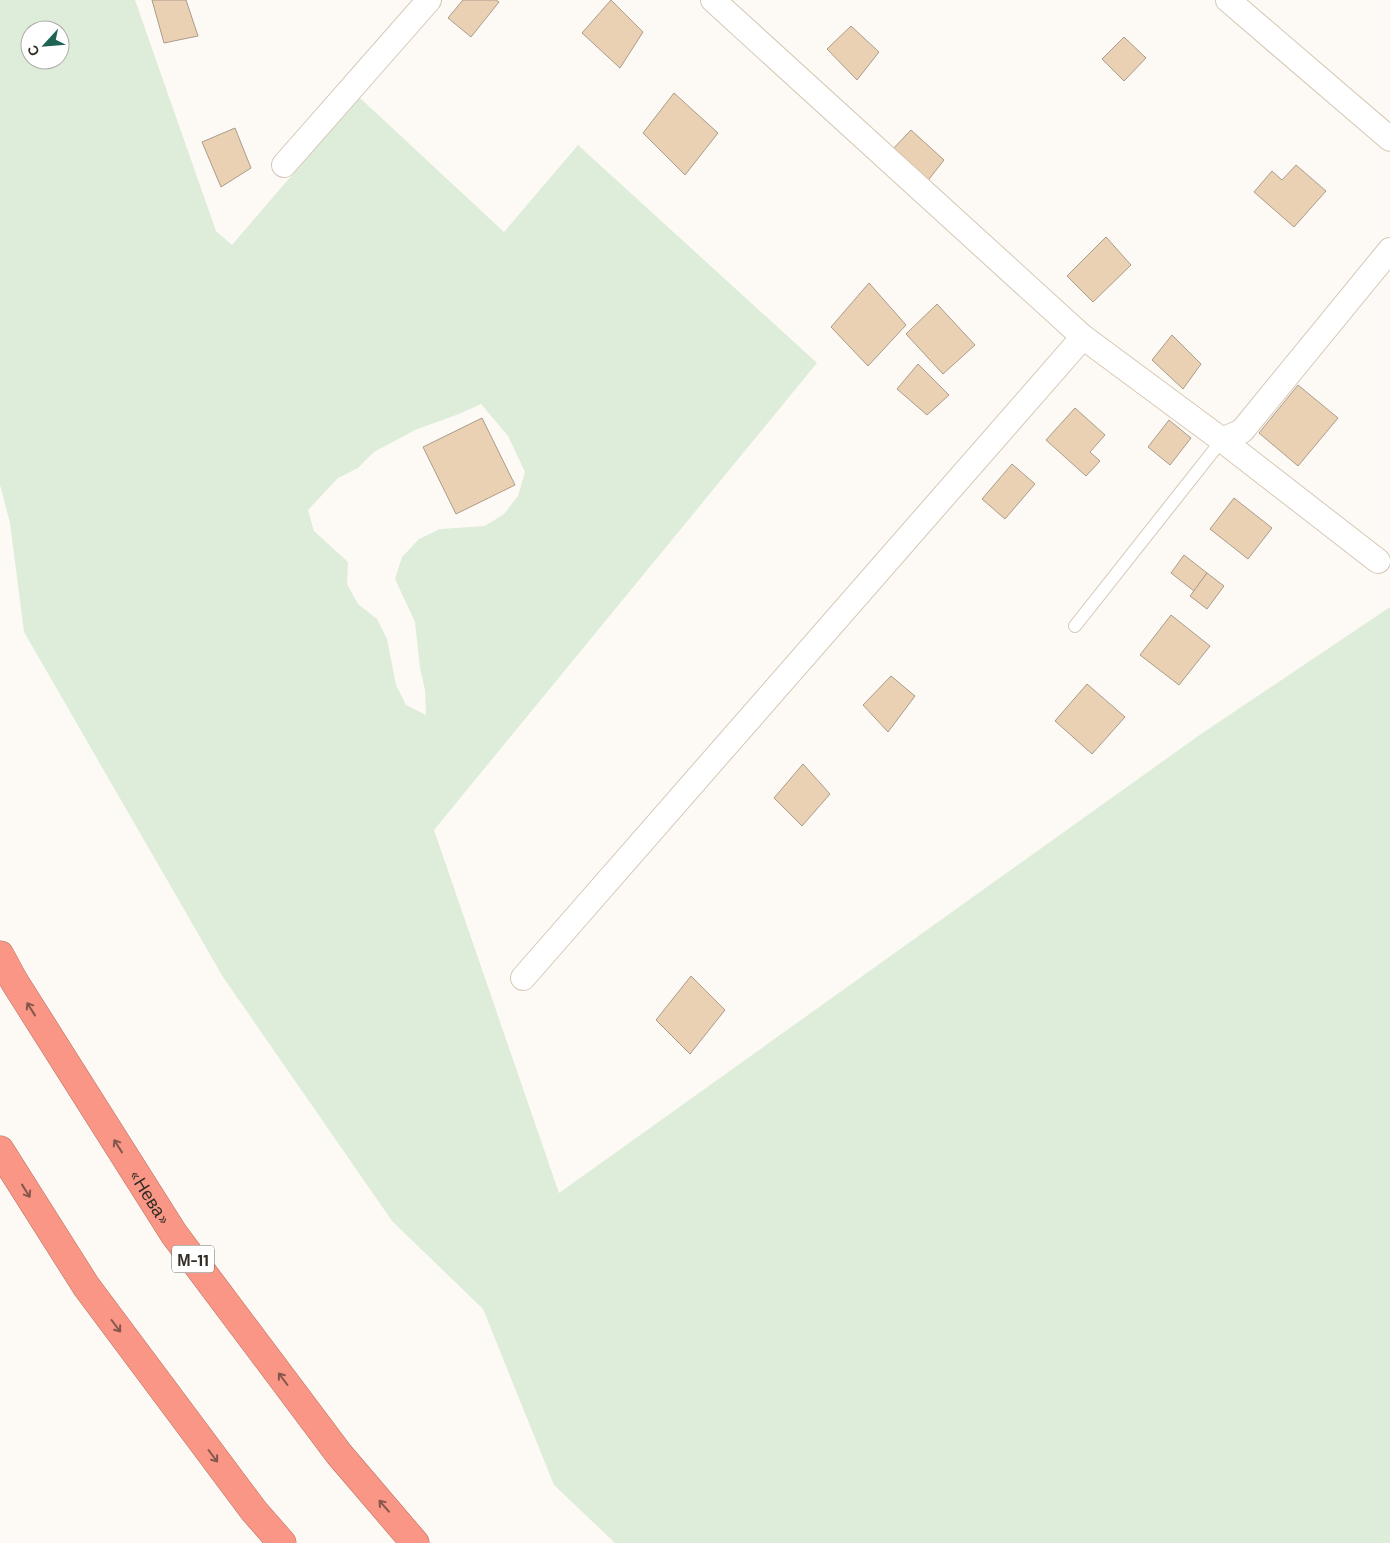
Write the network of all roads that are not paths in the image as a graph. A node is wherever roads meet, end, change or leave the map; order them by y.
1 (428, 0) edge
2 (713, 0) edge
3 (1228, 0) edge
4 (1390, 140) edge
5 (284, 165) dead end
6 (1390, 250) edge
7 (1083, 337) junction
8 (1222, 440) junction
9 (1378, 561) dead end
10 (1075, 626) dead end
11 (0, 955) edge
12 (524, 978) dead end
13 (0, 1150) edge
14 (282, 1543) edge
15 (415, 1543) edge

1 - 5 street
2 - 7 street
3 - 4 street
6 - 8 street
7 - 8 street
7 - 12 street
8 - 9 street
8 - 10 lane
15 -> 11 highway, «Нева» / М-11
13 -> 14 highway

